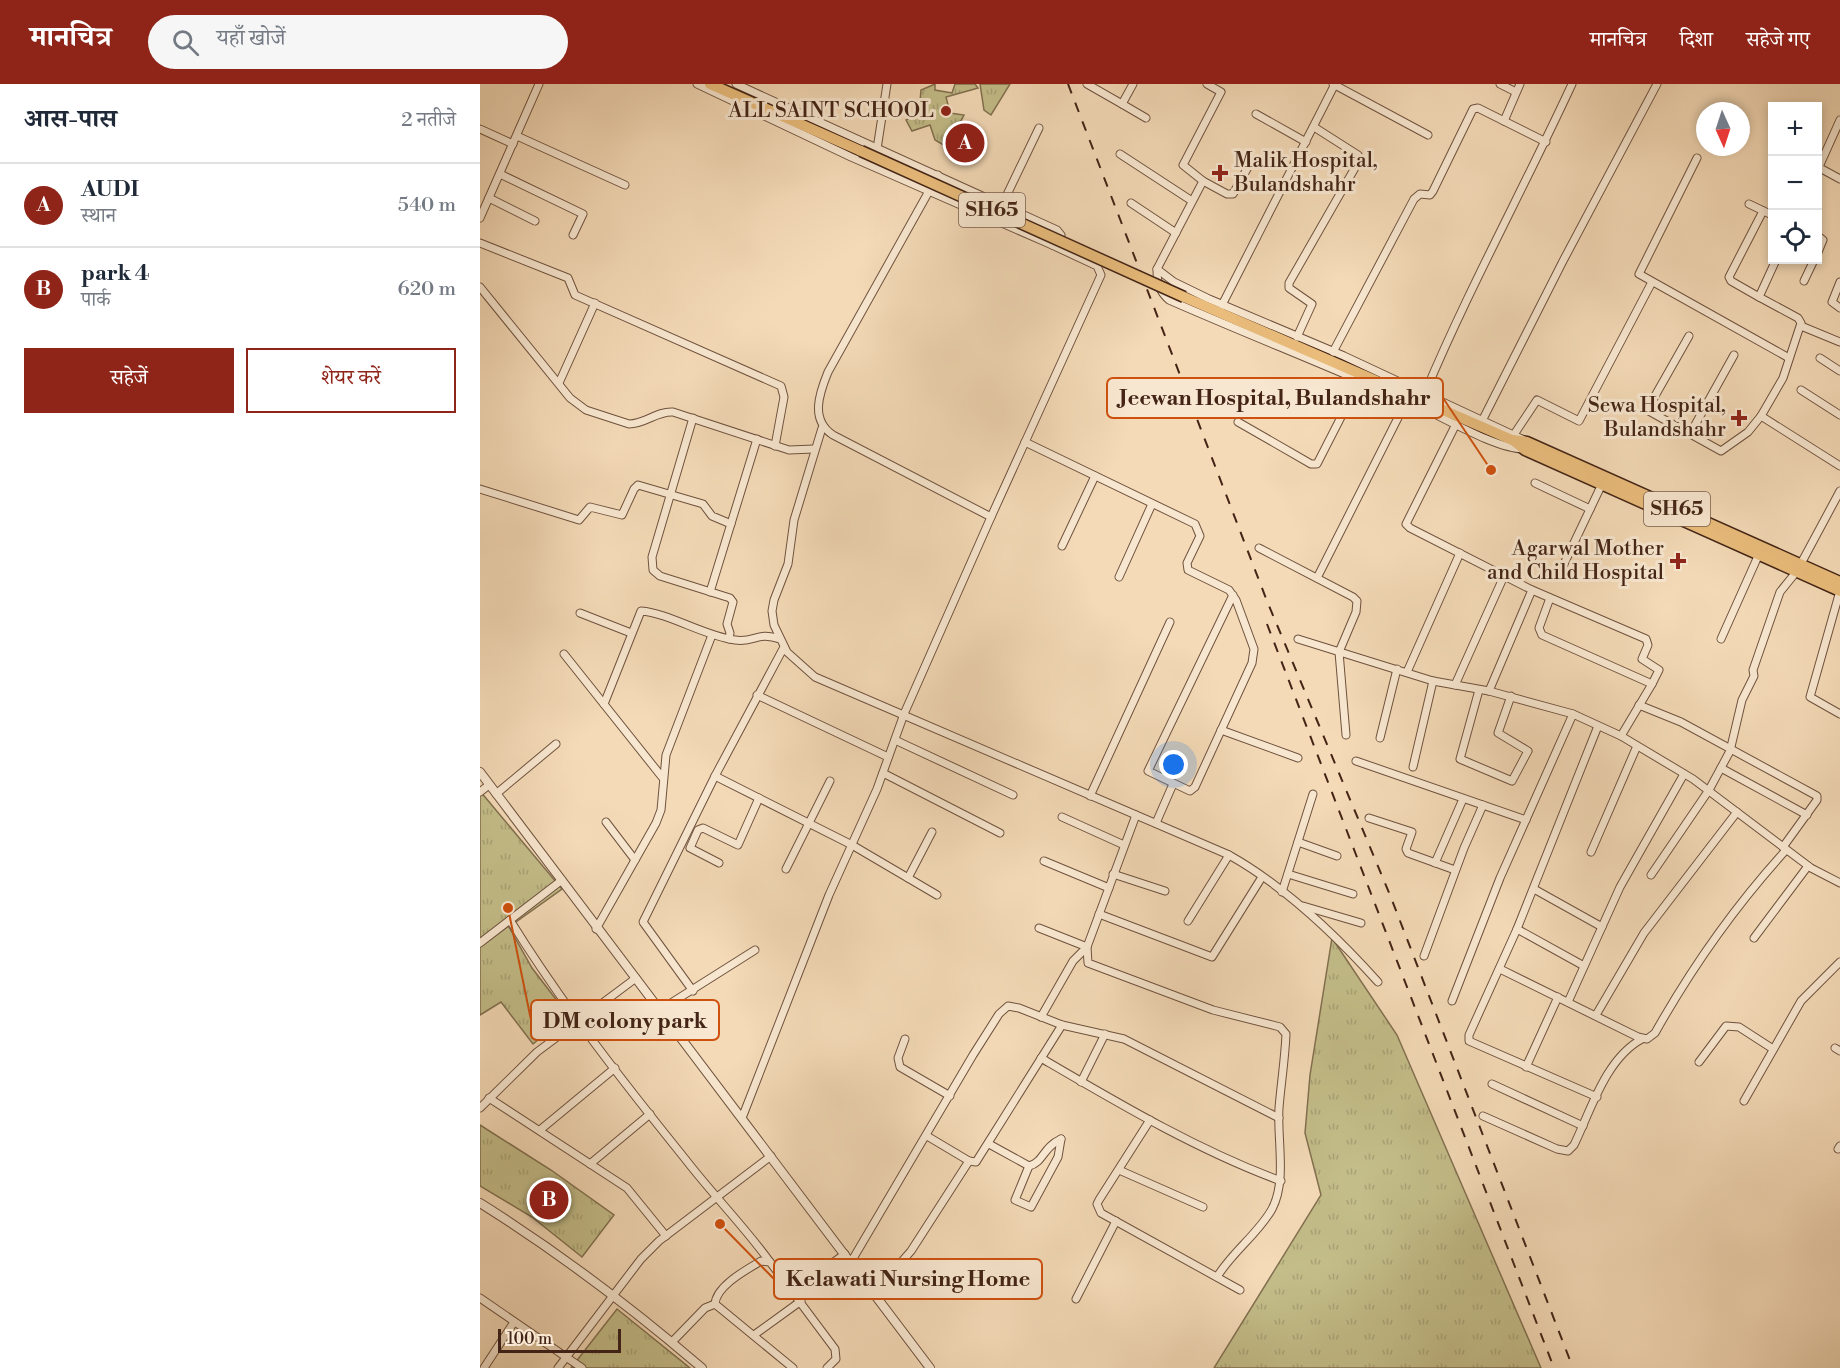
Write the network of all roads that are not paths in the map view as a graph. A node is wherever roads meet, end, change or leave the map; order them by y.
1 (539, 84) edge
2 (698, 84) edge
3 (713, 84) edge
4 (736, 84) edge
5 (887, 84) edge
6 (1087, 84) edge
7 (1133, 84) edge
8 (1207, 84) edge
9 (1334, 84) edge
10 (1500, 84) edge
11 (1520, 84) edge
12 (1572, 84) edge
13 (1657, 84) edge
14 (1219, 87) edge
15 (1516, 92) junction
16 (1122, 104) junction
17 (1256, 114) dead end
18 (1146, 118) dead end
19 (1840, 120) edge
20 (1504, 121) junction
21 (1314, 127) junction
22 (1039, 128) dead end
23 (480, 129) edge
24 (1428, 135) dead end
25 (517, 136) junction
26 (1546, 141) junction
27 (1306, 142) junction
28 (513, 144) junction
29 (877, 149) junction
30 (1120, 154) dead end
31 (1697, 158) dead end
32 (1822, 159) edge
33 (1252, 160) dead end
34 (1822, 170) edge
35 (500, 174) junction
36 (938, 175) junction
37 (1840, 179) edge
38 (1203, 181) junction
39 (625, 185) dead end
40 (928, 192) junction
41 (489, 198) junction
42 (1192, 201) junction
43 (1131, 203) dead end
44 (1749, 204) dead end
45 (1002, 205) junction
46 (1763, 211) junction
47 (1768, 213) edge
48 (481, 214) edge
49 (535, 220) dead end
50 (1176, 233) junction
51 (573, 235) dead end
52 (480, 243) edge
53 (1052, 245) junction
54 (1774, 264) edge
55 (1812, 264) edge
56 (1157, 269) junction
57 (1804, 281) dead end
58 (1652, 282) junction
59 (1840, 282) edge
60 (480, 287) edge
61 (1759, 297) junction
62 (595, 303) junction
63 (1222, 305) junction
64 (1840, 308) edge
65 (1801, 326) junction
66 (1689, 336) dead end
67 (1297, 337) junction
68 (1840, 342) edge
69 (1333, 352) junction
70 (1734, 355) dead end
71 (1790, 358) junction
72 (1820, 358) dead end
73 (1840, 371) edge
74 (1359, 380) junction
75 (559, 384) junction
76 (1802, 390) dead end
77 (1425, 393) junction
78 (1406, 402) junction
79 (1840, 415) edge
80 (1761, 416) junction
81 (693, 418) junction
82 (1483, 419) junction
83 (1238, 422) dead end
84 (1456, 424) junction
85 (822, 428) junction
86 (1690, 434) junction
87 (1514, 436) junction
88 (757, 439) junction
89 (1025, 442) junction
90 (775, 446) junction
91 (1526, 446) junction
92 (814, 449) junction
93 (1840, 466) edge
94 (1095, 476) junction
95 (1535, 483) dead end
96 (1602, 484) junction
97 (480, 489) edge
98 (1840, 490) edge
99 (671, 495) junction
100 (1152, 504) junction
101 (1590, 509) junction
102 (991, 517) junction
103 (731, 524) junction
104 (1062, 546) dead end
105 (1259, 548) dead end
106 (1460, 553) junction
107 (1759, 554) junction
108 (1563, 566) dead end
109 (1799, 568) junction
110 (1504, 576) junction
111 (1119, 577) dead end
112 (1317, 578) junction
113 (1840, 582) edge
114 (1532, 590) junction
115 (710, 591) junction
116 (1840, 591) edge
117 (1233, 595) junction
118 (1550, 598) junction
119 (580, 613) dead end
120 (1170, 622) dead end
121 (631, 633) junction
122 (712, 635) junction
123 (729, 639) junction
124 (780, 639) junction
125 (1298, 639) dead end
126 (1721, 639) dead end
127 (784, 647) junction
128 (1339, 652) junction
129 (564, 654) dead end
130 (1397, 669) junction
131 (1407, 672) junction
132 (1434, 681) junction
133 (1652, 684) junction
134 (1455, 685) junction
135 (1479, 690) junction
136 (1489, 691) junction
137 (757, 695) junction
138 (1511, 696) junction
139 (604, 704) junction
140 (1640, 705) junction
141 (904, 714) junction
142 (1573, 714) junction
143 (1840, 714) edge
144 (1598, 726) junction
145 (1221, 730) junction
146 (1347, 735) dead end
147 (1621, 736) junction
148 (1380, 738) dead end
149 (895, 740) junction
150 (556, 744) dead end
151 (1637, 746) junction
152 (1731, 751) junction
153 (888, 757) junction
154 (1298, 758) dead end
155 (1356, 761) dead end
156 (1413, 766) dead end
157 (1721, 768) junction
158 (480, 772) edge
159 (883, 773) junction
160 (1684, 774) junction
161 (715, 776) junction
162 (662, 777) junction
163 (830, 781) dead end
164 (1173, 784) junction
165 (489, 785) junction
166 (1709, 790) junction
167 (480, 792) edge
168 (496, 794) junction
169 (1313, 794) dead end
170 (1013, 795) dead end
171 (1090, 796) junction
172 (759, 798) junction
173 (1463, 798) junction
174 (1483, 805) junction
175 (1737, 812) junction
176 (1136, 815) junction
177 (1807, 815) junction
178 (1062, 817) dead end
179 (1369, 818) dead end
180 (1526, 820) junction
181 (606, 822) dead end
182 (808, 823) junction
183 (1156, 823) junction
184 (932, 832) dead end
185 (1000, 834) dead end
186 (1298, 842) junction
187 (852, 845) junction
188 (1124, 845) junction
189 (1785, 849) junction
190 (1591, 852) dead end
191 (1229, 855) junction
192 (1337, 856) dead end
193 (635, 860) junction
194 (1044, 861) dead end
195 (719, 863) dead end
196 (1435, 863) junction
197 (1808, 866) junction
198 (786, 869) dead end
199 (1455, 870) junction
200 (1113, 874) junction
201 (1288, 874) junction
202 (1651, 875) dead end
203 (1262, 877) junction
204 (908, 878) junction
205 (562, 880) junction
206 (1840, 883) edge
207 (1109, 888) junction
208 (1534, 889) junction
209 (1165, 891) dead end
210 (1282, 892) junction
211 (1353, 894) dead end
212 (937, 895) dead end
213 (1298, 905) junction
214 (1100, 914) junction
215 (510, 920) junction
216 (1188, 921) dead end
217 (1361, 923) dead end
218 (1602, 927) junction
219 (596, 928) junction
220 (1039, 928) dead end
221 (1517, 929) junction
222 (1754, 938) dead end
223 (480, 943) edge
224 (1087, 947) junction
225 (755, 950) dead end
226 (1424, 956) dead end
227 (1840, 962) edge
228 (1584, 966) junction
229 (1500, 969) junction
230 (636, 978) junction
231 (1378, 982) dead end
232 (693, 991) junction
233 (1558, 997) junction
234 (1452, 1001) dead end
235 (1568, 1002) junction
236 (660, 1010) junction
237 (1596, 1015) junction
238 (1041, 1017) junction
239 (580, 1022) junction
240 (1062, 1025) junction
241 (1106, 1034) junction
242 (905, 1039) dead end
243 (1642, 1039) junction
244 (1773, 1049) junction
245 (1041, 1058) junction
246 (1700, 1062) dead end
247 (1527, 1067) junction
248 (615, 1068) junction
249 (1082, 1082) junction
250 (1492, 1084) dead end
251 (950, 1096) junction
252 (1597, 1097) junction
253 (489, 1098) junction
254 (1744, 1101) dead end
255 (480, 1108) edge
256 (650, 1114) junction
257 (1483, 1116) dead end
258 (742, 1118) junction
259 (1279, 1118) junction
260 (1150, 1120) junction
261 (1583, 1126) junction
262 (540, 1130) junction
263 (927, 1136) junction
264 (989, 1144) junction
265 (771, 1156) junction
266 (969, 1161) junction
267 (590, 1164) junction
268 (1029, 1166) junction
269 (1119, 1170) junction
270 (1281, 1181) junction
271 (716, 1198) junction
272 (480, 1203) edge
273 (1203, 1207) dead end
274 (1116, 1221) junction
275 (666, 1236) junction
276 (845, 1254) junction
277 (770, 1262) junction
278 (851, 1262) junction
279 (1217, 1277) junction
280 (1240, 1290) dead end
281 (874, 1293) junction
282 (612, 1294) junction
283 (480, 1298) edge
284 (798, 1298) junction
285 (1076, 1299) dead end
286 (715, 1304) junction
287 (514, 1322) junction
288 (754, 1335) junction
289 (672, 1342) junction
290 (480, 1355) edge
291 (565, 1358) junction
292 (486, 1365) edge
293 (699, 1367) edge
294 (558, 1368) edge
295 (582, 1368) edge
296 (793, 1368) edge
297 (828, 1368) edge
298 (930, 1368) edge

1 - 25 street
2 - 40 street
3 - 87 main road, SH65, bridge
4 - 29 street
5 - 29 street
6 - 16 street
7 - 16 street
8 - 14 street
9 - 21 street
9 - 24 street
10 - 15 street
11 - 15 street
12 - 26 street
13 - 82 street
14 - 38 street
15 - 20 street
16 - 18 street
17 - 27 street
19 - 32 street
20 - 26 street
20 - 69 street
21 - 27 street
21 - 67 street
22 - 45 street
23 - 28 street
25 - 28 street
25 - 39 street
26 - 77 street
27 - 63 street
28 - 35 street
29 - 36 street
30 - 42 street
31 - 58 street
33 - 38 street
34 - 37 street
35 - 41 street
35 - 51 street
36 - 40 street
36 - 45 street
38 - 42 street
40 - 53 street
40 - 85 street
41 - 48 street
41 - 49 street
42 - 50 street
43 - 50 street
44 - 46 street
45 - 53 street
46 - 47 street
46 - 61 street
50 - 56 street
52 - 62 street
53 - 89 street
54 - 61 street
55 - 57 street
56 - 63 street
56 - 74 street
58 - 71 street
58 - 87 street
59 - 64 street
60 - 75 street
61 - 65 street
62 - 75 street
62 - 90 street
63 - 67 street
65 - 68 street
65 - 71 street
66 - 86 street
67 - 69 street
69 - 77 street
70 - 86 street
71 - 80 street
72 - 73 street
74 - 78 street
74 - 83 street
75 - 81 street
76 - 79 street
77 - 82 street
78 - 84 street
78 - 112 street
80 - 86 street
80 - 93 street
81 - 88 street
81 - 99 street
82 - 87 street
84 - 91 street
84 - 106 street
85 - 92 street
85 - 102 street
87 - 91 main road, SH65
88 - 90 street
88 - 103 street
89 - 94 street
89 - 102 street
90 - 92 street
91 - 96 main road, SH65
91 - 109 main road, SH65
92 - 124 street
94 - 100 street
94 - 104 street
95 - 101 street
96 - 101 street
96 - 107 main road, SH65
97 - 99 street
98 - 109 street
99 - 103 street
99 - 115 street
100 - 111 street
100 - 117 street
101 - 108 street
102 - 141 street
103 - 115 street
105 - 112 street
106 - 110 street
106 - 131 street
107 - 109 main road, SH65
107 - 126 street
109 - 113 main road, SH65
109 - 116 main road, SH65
109 - 152 street
110 - 114 street
110 - 134 street
112 - 128 street
114 - 118 street
114 - 136 street
115 - 123 street
116 - 143 street
117 - 145 street
117 - 164 street
118 - 133 street
118 - 133 street
119 - 121 street
120 - 171 street
121 - 122 street
121 - 139 street
122 - 123 street
122 - 162 street
123 - 124 street
124 - 127 street
125 - 128 street
127 - 137 street
127 - 141 street
128 - 130 street
128 - 146 street
129 - 139 street
130 - 131 street
130 - 148 street
131 - 132 street
132 - 134 street
132 - 156 street
133 - 140 street
134 - 135 street
135 - 136 street
135 - 138 street
136 - 138 street
137 - 153 street
137 - 161 street
138 - 142 street
139 - 162 street
140 - 147 street
140 - 152 street
141 - 149 street
141 - 171 street
142 - 144 street
142 - 180 street
144 - 147 street
144 - 208 street
145 - 154 street
145 - 164 street
147 - 151 street
149 - 153 street
149 - 170 street
150 - 168 street
151 - 160 street
151 - 190 street
152 - 157 street
152 - 177 street
153 - 159 street
155 - 173 street
157 - 166 street
157 - 177 street
158 - 165 street
159 - 185 street
159 - 187 street
160 - 166 street
160 - 218 street
161 - 172 street
161 - 232 street
162 - 193 street
163 - 182 street
164 - 183 street
165 - 167 street
165 - 168 street
166 - 175 street
166 - 202 street
168 - 205 street
169 - 186 street
171 - 176 street
172 - 182 street
172 - 195 street
173 - 174 street
173 - 196 street
174 - 180 street
174 - 199 street
175 - 189 street
175 - 237 street
176 - 183 street
176 - 188 street
177 - 189 street
178 - 188 street
179 - 196 street
180 - 234 street
181 - 193 street
182 - 187 street
182 - 198 street
183 - 191 street
184 - 204 street
186 - 192 street
186 - 201 street
187 - 204 street
187 - 258 street
188 - 200 street
189 - 197 street
189 - 243 street
191 - 203 street
191 - 216 street
193 - 219 street
194 - 207 street
196 - 199 street
197 - 206 street
197 - 222 street
199 - 226 street
200 - 207 street
200 - 209 street
201 - 210 street
201 - 211 street
203 - 210 street
203 - 214 street
204 - 212 street
205 - 215 street
205 - 219 street
207 - 214 street
208 - 218 street
208 - 221 street
210 - 213 street
213 - 217 street
213 - 231 street
214 - 224 street
215 - 223 street
215 - 239 street
218 - 228 street
219 - 230 street
220 - 224 street
221 - 228 street
221 - 229 street
224 - 238 street
224 - 259 street
225 - 232 street
227 - 244 street
228 - 235 street
229 - 233 street
229 - 247 street
230 - 236 street
230 - 239 street
232 - 236 street
233 - 235 street
233 - 247 street
235 - 237 street
236 - 258 street
237 - 243 street
238 - 240 street
238 - 251 street
239 - 248 street
239 - 253 street
240 - 241 street
240 - 245 street
241 - 249 street
241 - 259 street
242 - 251 street
243 - 252 street
244 - 246 street
244 - 254 street
245 - 249 street
245 - 264 street
247 - 252 street
248 - 256 street
248 - 262 street
249 - 260 street
250 - 261 street
251 - 263 street
252 - 261 street
253 - 255 street
253 - 262 street
256 - 267 street
256 - 271 street
257 - 261 street
258 - 265 street
259 - 270 street
260 - 269 street
260 - 270 street
262 - 267 street
263 - 266 street
263 - 278 street
264 - 266 street
264 - 268 street
265 - 271 street
265 - 276 street
266 - 281 street
267 - 275 street
268 - 268 street
269 - 273 street
269 - 274 street
270 - 279 street
271 - 275 street
271 - 277 street
272 - 282 street
274 - 279 street
274 - 285 street
275 - 282 street
276 - 278 street
276 - 284 street
277 - 284 street
277 - 286 street
278 - 281 street
279 - 280 street
281 - 298 street
282 - 289 street
282 - 291 street
283 - 287 street
284 - 288 street
284 - 297 street
286 - 288 street
286 - 289 street
287 - 291 street
287 - 292 street
288 - 296 street
289 - 293 street
290 - 292 street
291 - 294 street
291 - 295 street

